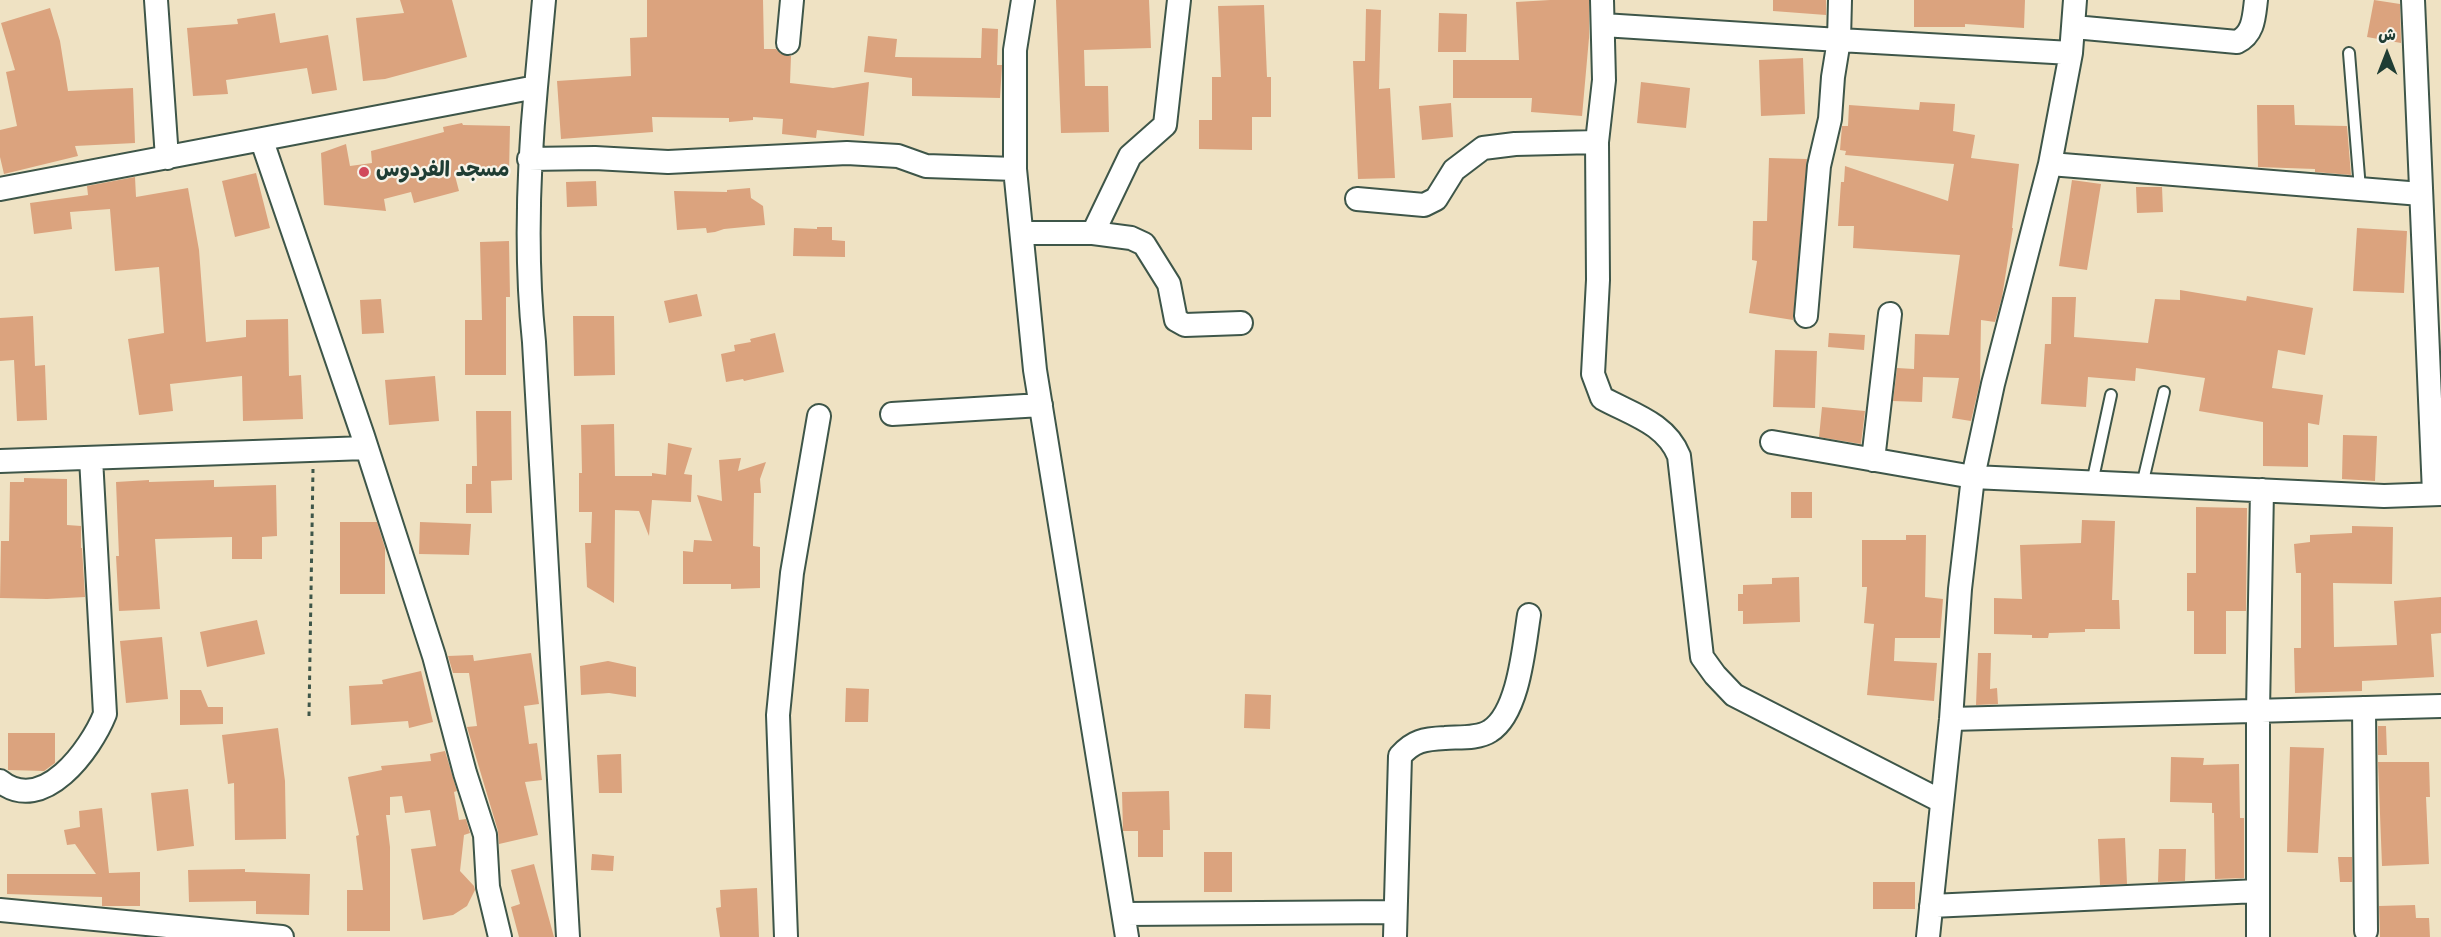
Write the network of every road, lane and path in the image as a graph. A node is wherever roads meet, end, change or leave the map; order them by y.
1 (156, 0) edge
2 (544, 0) edge
3 (792, 0) edge
4 (1023, 0) edge
5 (1179, 0) edge
6 (1602, 0) edge
7 (1840, 0) edge
8 (2075, 0) edge
9 (2256, 0) edge
10 (2413, 0) edge
11 (1603, 25) junction
12 (2073, 27) junction
13 (1839, 40) junction
14 (788, 43) dead end
15 (2071, 53) junction
16 (2349, 53) dead end
17 (536, 87) junction
18 (262, 141) junction
19 (1597, 142) junction
20 (167, 158) junction
21 (529, 159) junction
22 (2050, 164) junction
23 (1015, 169) junction
24 (0, 189) edge
25 (2360, 189) junction
26 (2421, 194) junction
27 (1357, 199) dead end
28 (1022, 233) junction
29 (1093, 233) junction
30 (2433, 277) edge
31 (1890, 314) dead end
32 (1806, 316) dead end
33 (1241, 323) dead end
34 (2164, 392) dead end
35 (2111, 394) dead end
36 (1041, 405) junction
37 (892, 414) dead end
38 (819, 416) dead end
39 (1772, 442) dead end
40 (366, 448) junction
41 (314, 450) junction
42 (91, 458) junction
43 (1873, 460) junction
44 (0, 461) edge
45 (1973, 477) junction
46 (2092, 483) junction
47 (2142, 485) junction
48 (2262, 490) junction
49 (2437, 494) edge
50 (1529, 615) dead end
51 (2441, 706) edge
52 (2364, 708) junction
53 (2258, 711) junction
54 (309, 716) dead end
55 (1950, 719) junction
56 (0, 781) edge
57 (1941, 801) junction
58 (2258, 891) junction
59 (1931, 906) junction
60 (0, 910) edge
61 (1395, 912) junction
62 (1125, 914) junction
63 (2366, 931) dead end
64 (282, 937) edge
65 (500, 937) edge
66 (568, 937) edge
67 (786, 937) edge
68 (1127, 937) edge
69 (1395, 937) edge
70 (1928, 937) edge
71 (2259, 937) edge

1 - 20 street
2 - 17 street
3 - 14 street
4 - 23 street
5 - 29 street
6 - 11 street
7 - 13 street
8 - 12 street
9 - 12 street
10 - 26 street
11 - 13 street
11 - 19 street
12 - 15 street
13 - 15 street
13 - 32 street
15 - 22 street
16 - 25 lane
17 - 18 street
17 - 21 street
18 - 20 street
18 - 40 street
19 - 27 street
19 - 57 street
20 - 24 street
21 - 23 street
21 - 66 street
22 - 25 street
22 - 45 street
23 - 28 street
25 - 26 street
26 - 30 street
28 - 29 street
28 - 36 street
29 - 33 street
30 - 49 street
31 - 43 street
34 - 47 lane
35 - 46 lane
36 - 37 street
36 - 62 street
38 - 67 street
39 - 43 street
40 - 41 street
40 - 65 street
41 - 42 street
41 - 54 path
42 - 44 street
42 - 56 street
43 - 45 street
45 - 46 street
45 - 55 street
46 - 47 street
47 - 48 street
48 - 49 street
48 - 53 street
50 - 61 street
51 - 52 street
52 - 53 street
52 - 63 street
53 - 55 street
53 - 58 street
55 - 57 street
57 - 59 street
58 - 59 street
58 - 71 street
59 - 70 street
60 - 64 street
61 - 62 street
61 - 69 street
62 - 68 street

